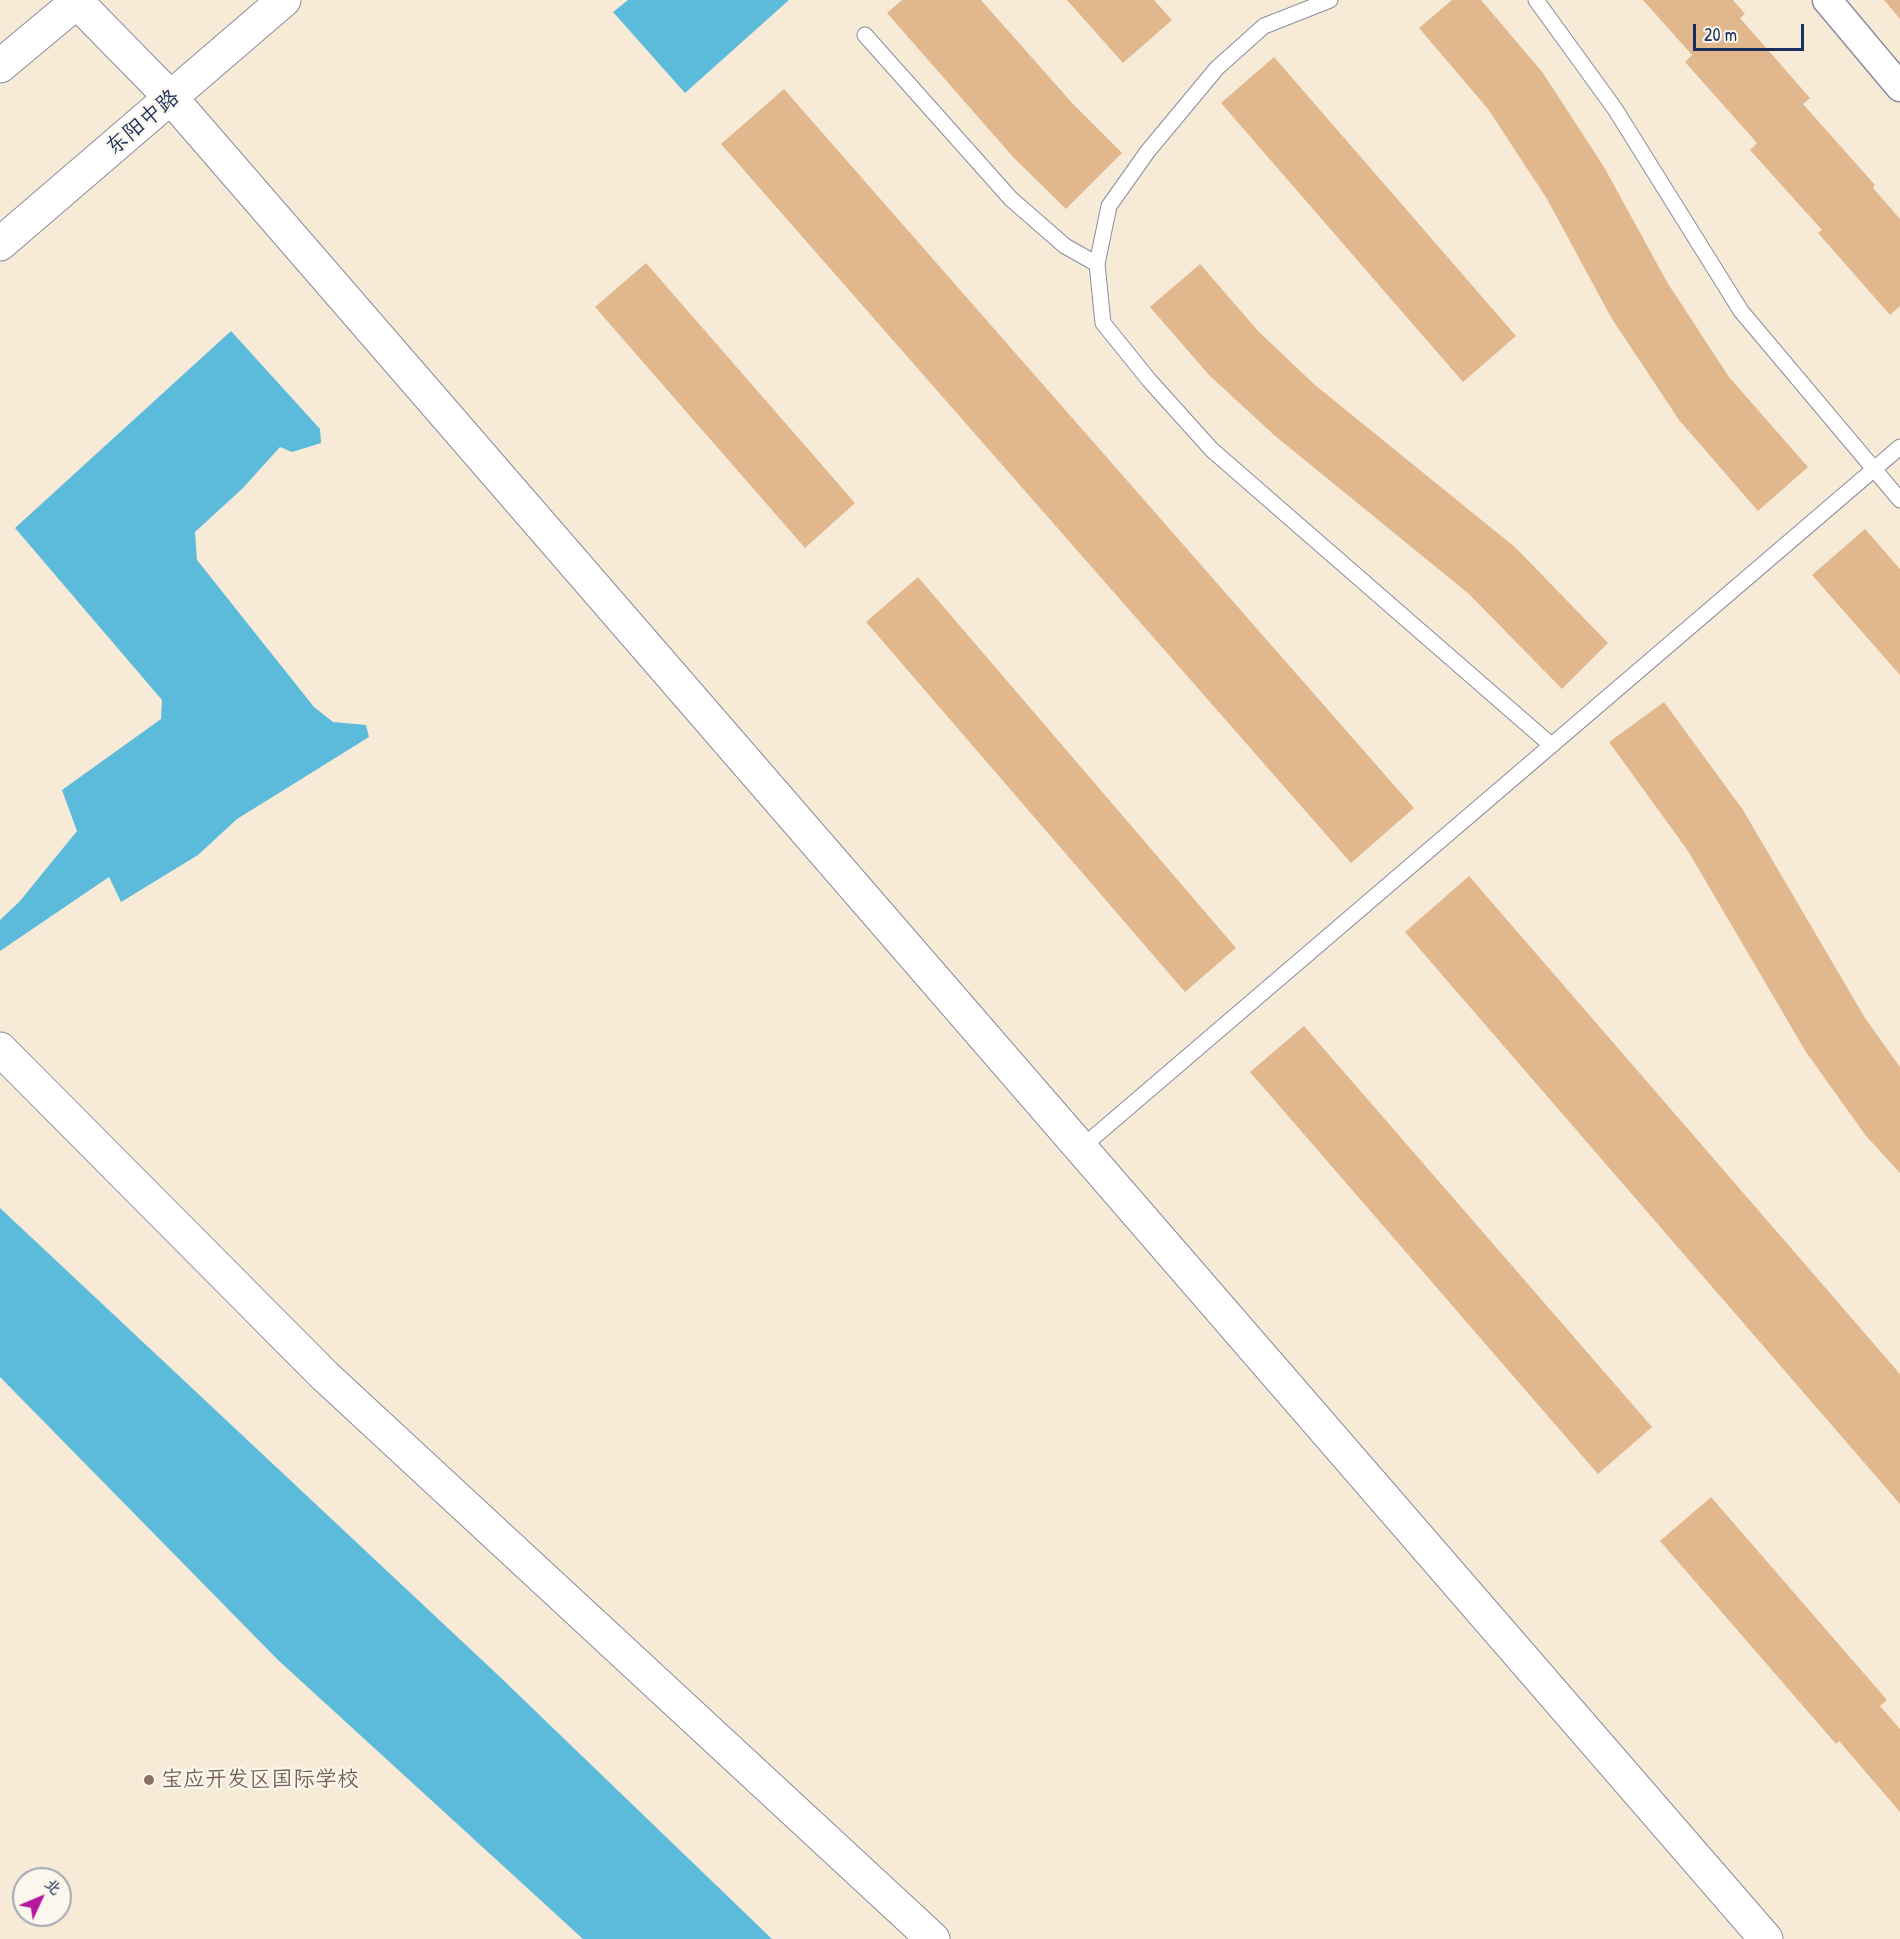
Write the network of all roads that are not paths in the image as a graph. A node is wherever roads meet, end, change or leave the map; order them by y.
1 (284, 0) edge
2 (1330, 0) edge
3 (1536, 0) edge
4 (1827, 0) edge
5 (77, 1) edge
6 (865, 35) dead end
7 (0, 66) edge
8 (1900, 87) edge
9 (172, 99) junction
10 (0, 244) edge
11 (1097, 264) junction
12 (1900, 447) edge
13 (1873, 470) junction
14 (1900, 500) edge
15 (1551, 745) junction
16 (0, 1048) edge
17 (1081, 1148) junction
18 (933, 1939) edge
19 (1766, 1939) edge

1 - 9 street, 东阳中路
2 - 11 lane
3 - 13 lane
4 - 8 street
5 - 7 street
5 - 9 street
6 - 11 lane
9 - 10 street, 东阳中路
9 - 17 street
11 - 15 lane
12 - 13 lane
13 - 14 lane
13 - 15 lane
15 - 17 lane
16 - 18 street
17 - 19 street

